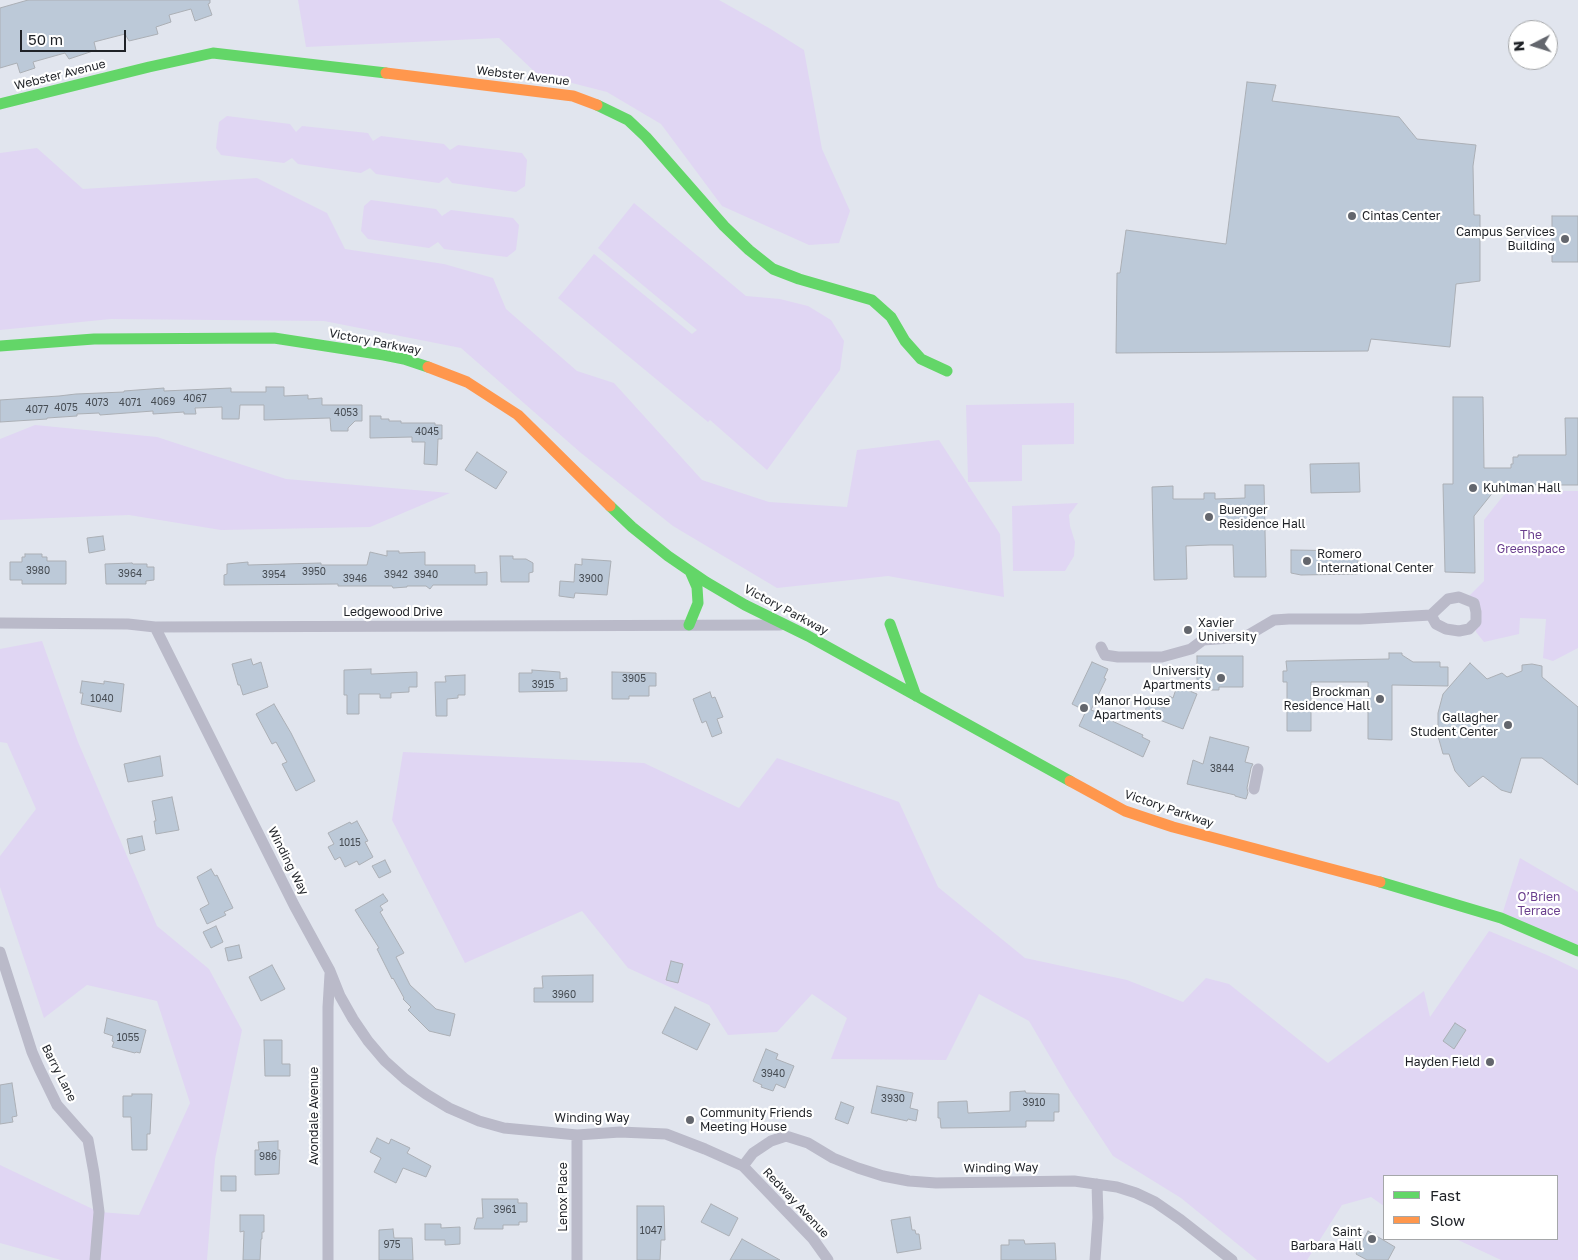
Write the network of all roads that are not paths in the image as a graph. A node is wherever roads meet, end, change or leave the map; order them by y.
1 (0, 104) edge
2 (0, 346) edge
3 (948, 371) dead end
4 (690, 571) junction
5 (1431, 615) dead end
6 (0, 622) edge
7 (787, 624) junction
8 (890, 624) dead end
9 (689, 625) junction
10 (155, 627) junction
11 (1101, 647) dead end
12 (916, 696) junction
13 (1258, 769) dead end
14 (1254, 789) dead end
15 (1578, 951) edge
16 (0, 952) edge
17 (330, 972) junction
18 (577, 1134) junction
19 (743, 1166) junction
20 (1097, 1184) junction
21 (95, 1260) edge
22 (328, 1260) edge
23 (576, 1260) edge
24 (828, 1260) edge
25 (1095, 1260) edge
26 (1232, 1260) edge

1 - 3 street, Webster Avenue
2 - 4 street, Victory Parkway
4 - 7 street, Victory Parkway
4 - 9 street
5 - 11 street
6 - 10 street, Ledgewood Drive
7 - 9 street, Ledgewood Drive
7 - 12 street, Victory Parkway
8 - 12 street
9 - 10 street, Ledgewood Drive
10 - 17 street, Winding Way
12 - 15 street, Victory Parkway
13 - 14 street
16 - 21 street, Barry Lane
17 - 18 street, Winding Way
17 - 22 street, Avondale Avenue
18 - 19 street, Winding Way
18 - 23 street, Lenox Place
19 - 20 street, Winding Way
19 - 24 street, Redway Avenue
20 - 25 street
20 - 26 street, Winding Way

